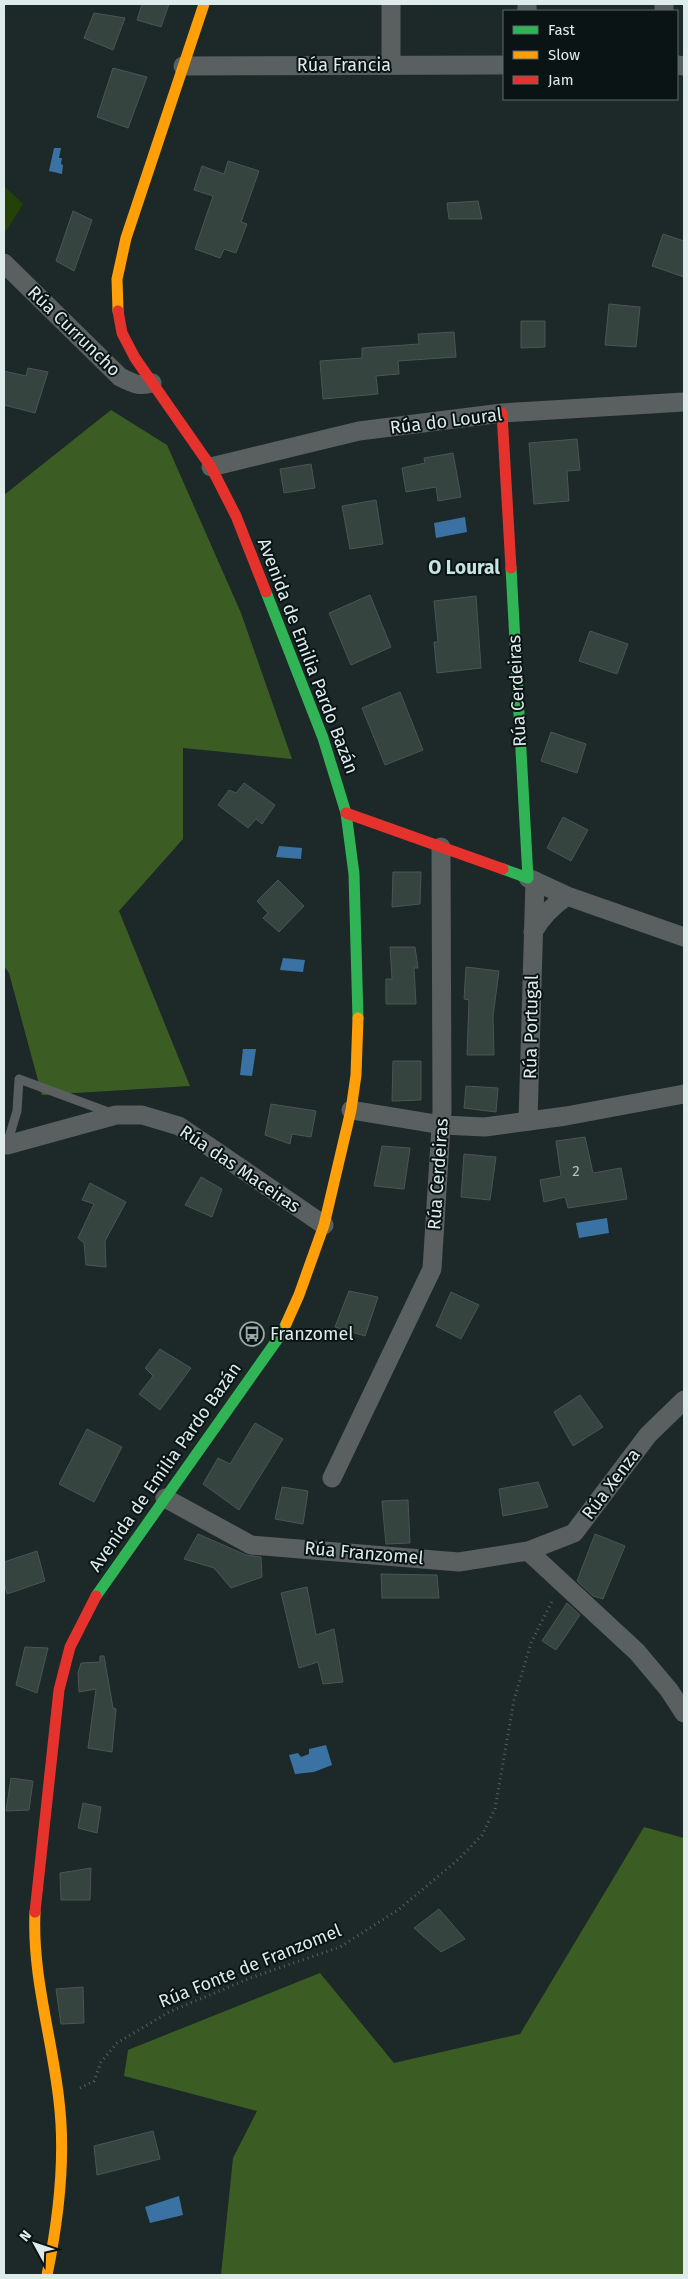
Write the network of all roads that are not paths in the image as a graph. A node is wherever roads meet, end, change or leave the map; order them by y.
1 (204, 4) edge
2 (390, 4) edge
3 (391, 65) junction
4 (503, 65) edge
5 (183, 66) junction
6 (4, 263) edge
7 (152, 383) junction
8 (684, 402) edge
9 (502, 413) junction
10 (211, 467) junction
11 (346, 813) junction
12 (442, 847) junction
13 (531, 879) junction
14 (567, 896) junction
15 (533, 934) junction
16 (684, 937) edge
17 (684, 1094) edge
18 (351, 1110) junction
19 (116, 1115) junction
20 (528, 1121) junction
21 (442, 1125) junction
22 (5, 1148) edge
23 (324, 1225) junction
24 (684, 1400) edge
25 (332, 1478) dead end
26 (165, 1498) junction
27 (528, 1551) junction
28 (684, 1713) edge
29 (47, 2275) edge

1 - 5 street, Avenida de Emilia Pardo Bazán
2 - 3 street
3 - 4 street, Rúa Francia
3 - 5 street, Rúa Francia
5 - 7 street, Avenida de Emilia Pardo Bazán
6 - 7 street, Rúa Curruncho
7 - 10 street, Avenida de Emilia Pardo Bazán
8 - 9 street, Rúa do Loural
9 - 10 street, Rúa do Loural
9 - 13 street, Rúa Cerdeiras
10 - 11 street, Avenida de Emilia Pardo Bazán
11 - 12 street
11 - 18 street, Avenida de Emilia Pardo Bazán
12 - 13 street
12 - 21 street, Rúa Cerdeiras
13 - 14 street
13 - 15 street, Rúa Portugal
14 - 15 street
14 - 16 street
15 - 20 street, Rúa Portugal
17 - 20 street
18 - 21 street
18 - 23 street, Avenida de Emilia Pardo Bazán
19 - 22 street, Rúa das Maceiras
19 - 22 lane
19 - 23 street, Rúa das Maceiras
20 - 21 street
21 - 25 street, Rúa Cerdeiras
23 - 26 street, Avenida de Emilia Pardo Bazán
24 - 27 street, Rúa Xenza
26 - 27 street, Rúa Franzomel
26 - 29 street, Avenida de Emilia Pardo Bazán
27 - 28 street

